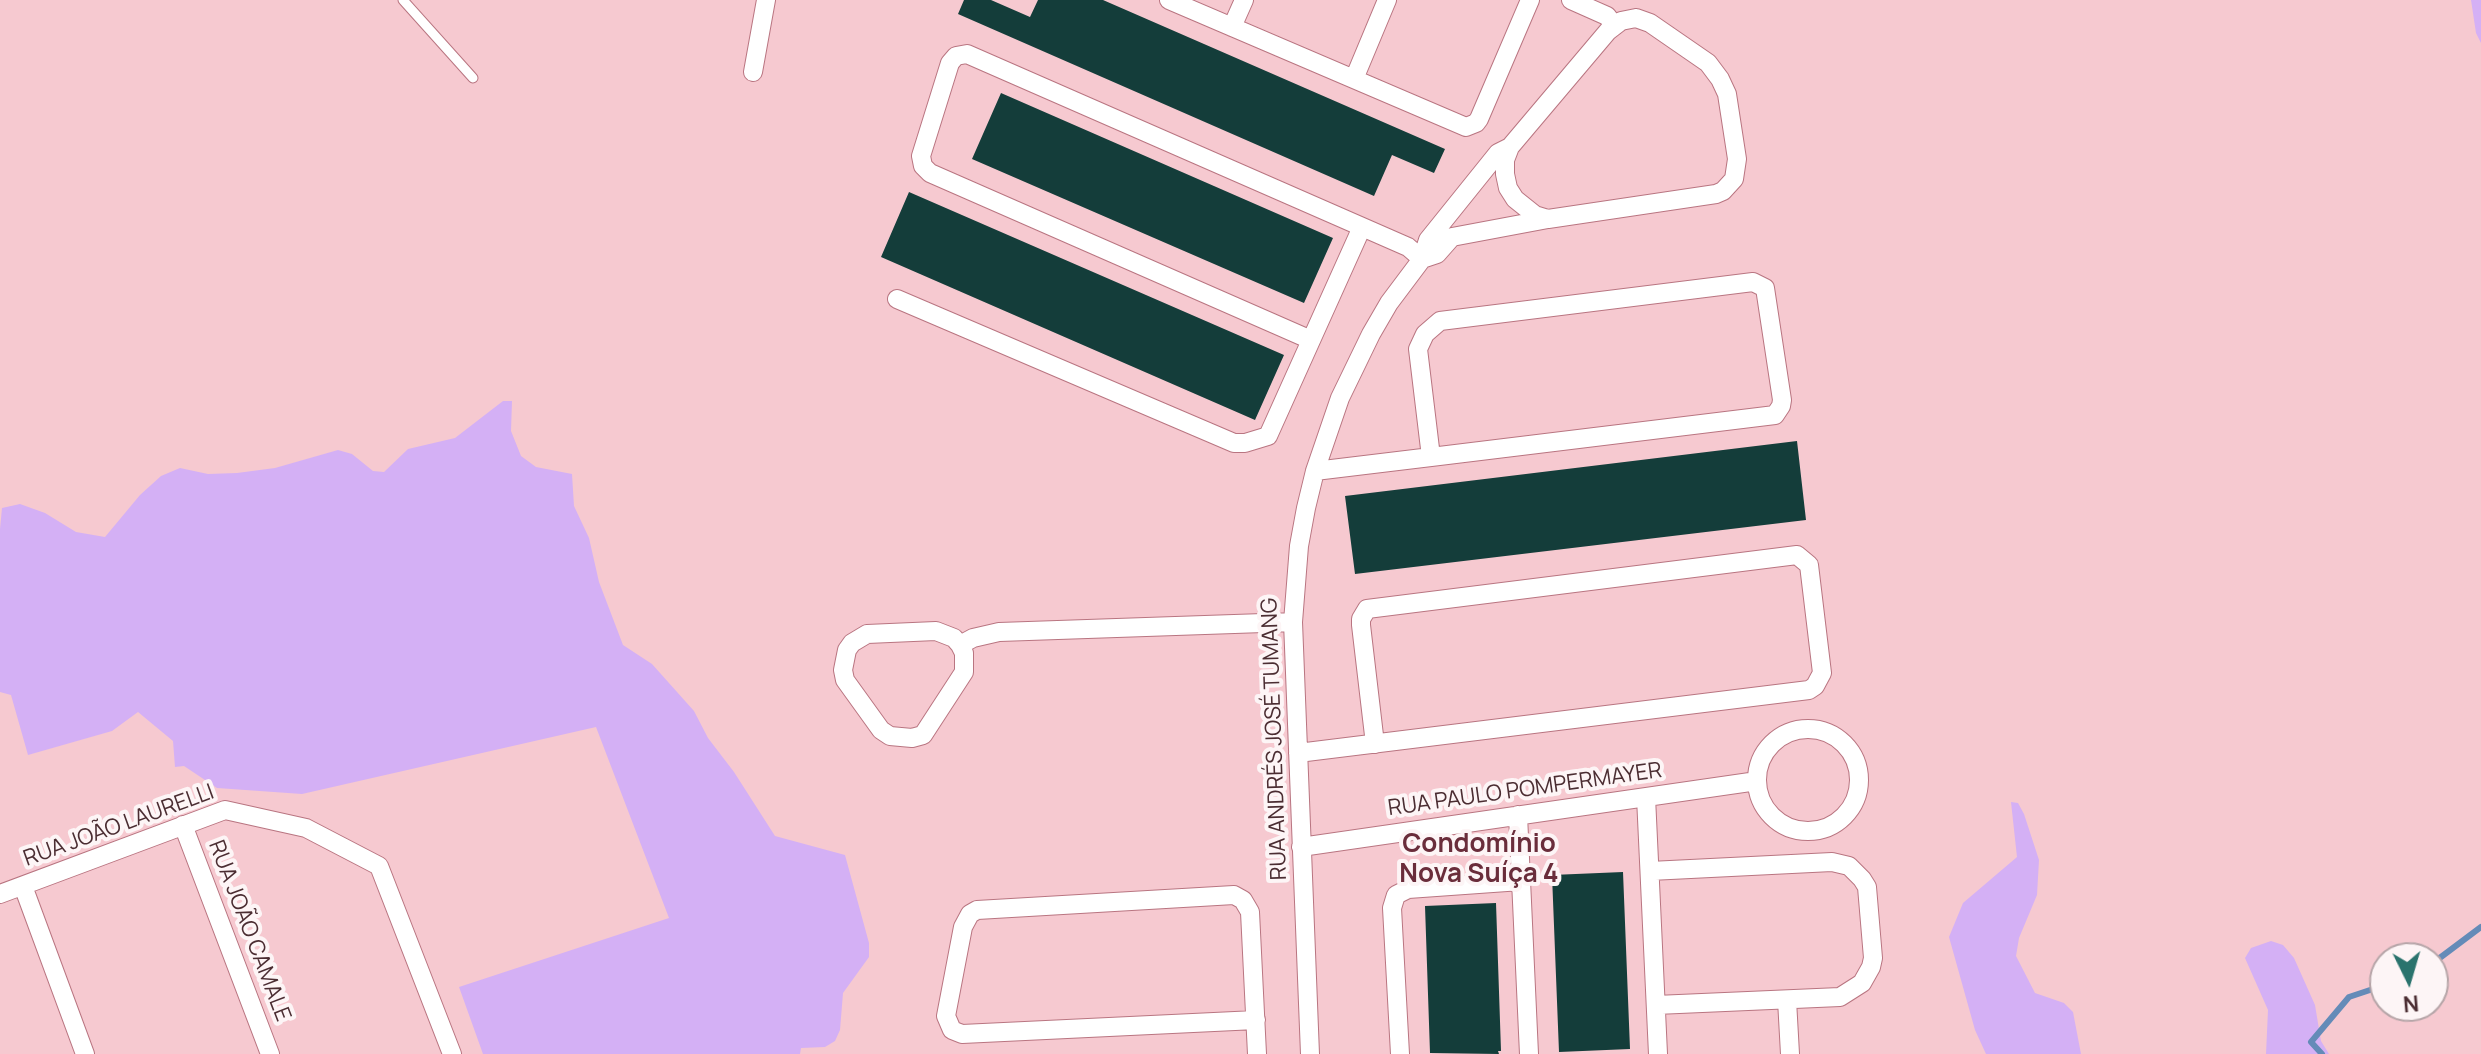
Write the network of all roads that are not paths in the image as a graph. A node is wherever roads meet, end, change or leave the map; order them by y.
1 (403, 0) edge
2 (766, 0) edge
3 (1169, 0) edge
4 (1244, 0) edge
5 (1387, 0) edge
6 (1530, 0) edge
7 (1571, 0) edge
8 (1614, 25) junction
9 (1232, 27) junction
10 (753, 72) dead end
11 (473, 78) dead end
12 (1354, 79) junction
13 (1510, 147) junction
14 (1548, 219) junction
15 (1362, 227) junction
16 (1422, 259) junction
17 (897, 299) dead end
18 (1311, 340) junction
19 (1431, 457) junction
20 (1315, 471) junction
21 (1293, 622) junction
22 (960, 645) junction
23 (1375, 744) junction
24 (1298, 753) junction
25 (1757, 781) junction
26 (1646, 797) junction
27 (1518, 815) junction
28 (183, 825) junction
29 (1301, 847) junction
30 (1650, 871) junction
31 (1521, 881) junction
32 (23, 886) junction
33 (0, 894) edge
34 (1787, 1000) junction
35 (1656, 1005) junction
36 (1256, 1020) junction
37 (85, 1054) edge
38 (270, 1054) edge
39 (452, 1054) edge
40 (1257, 1054) edge
41 (1310, 1054) edge
42 (1400, 1054) edge
43 (1529, 1054) edge
44 (1658, 1054) edge
45 (1790, 1054) edge

1 - 11 lane
2 - 10 street
3 - 9 street
4 - 9 street
5 - 12 street
6 - 12 street
7 - 8 street
8 - 13 street
8 - 14 street
9 - 12 street
13 - 14 street
13 - 16 street
14 - 16 street
15 - 16 street
15 - 18 street
15 - 18 street
16 - 20 street, RUA ANDRÉS JOSÉ TUMANG
17 - 18 street
19 - 19 street
19 - 20 street
20 - 21 street, RUA ANDRÉS JOSÉ TUMANG
21 - 22 street
21 - 24 street, RUA ANDRÉS JOSÉ TUMANG
22 - 22 street
23 - 23 street
23 - 24 street
24 - 29 street, RUA ANDRÉS JOSÉ TUMANG
25 - 25 street
25 - 26 street, RUA PAULO POMPERMAYER
26 - 27 street, RUA PAULO POMPERMAYER
26 - 30 street
27 - 29 street, RUA PAULO POMPERMAYER
27 - 31 street
28 - 32 street, RUA JOÃO LAURELLI
28 - 38 street, RUA JOÃO CAMALE
28 - 39 street, RUA JOÃO LAURELLI
29 - 41 street, RUA ANDRÉS JOSÉ TUMANG
30 - 34 street
30 - 35 street
31 - 42 street
31 - 43 street
32 - 33 street, RUA JOÃO LAURELLI
32 - 37 street
34 - 35 street
34 - 45 street
35 - 44 street
36 - 36 street
36 - 40 street

